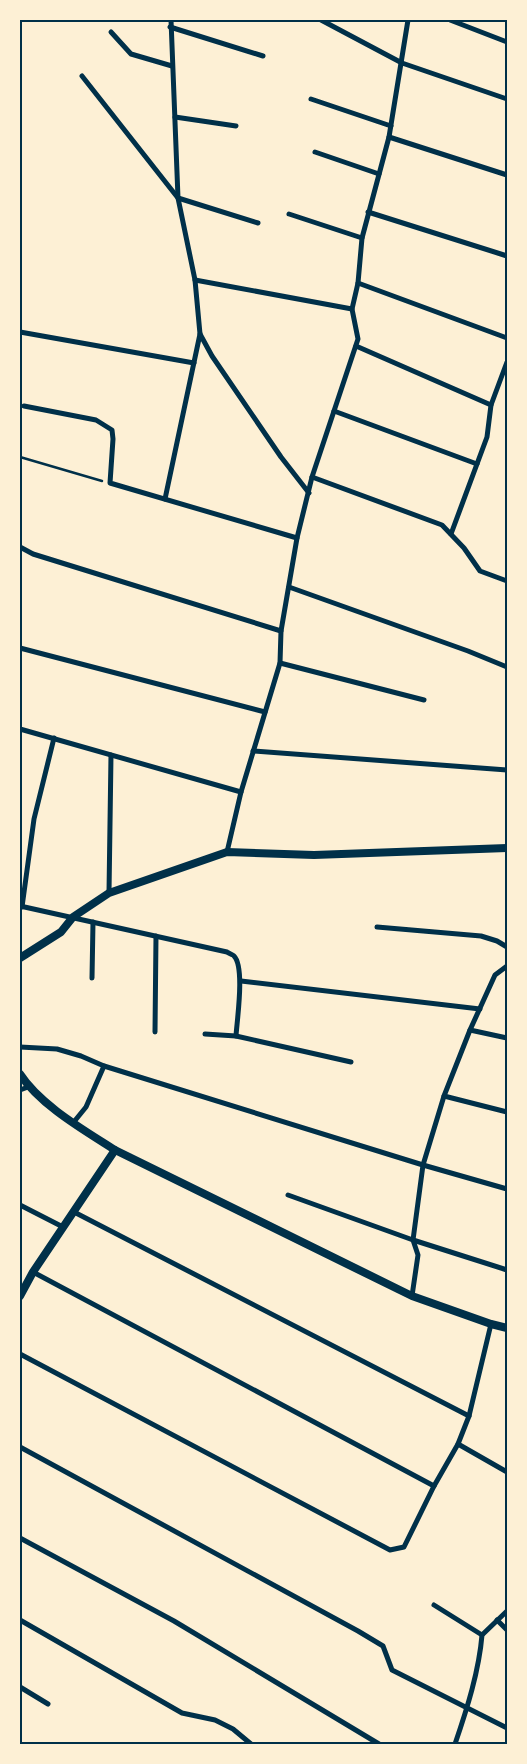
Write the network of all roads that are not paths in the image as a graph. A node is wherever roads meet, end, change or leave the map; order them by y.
1 (171, 20) edge
2 (321, 20) edge
3 (408, 20) edge
4 (450, 20) edge
5 (170, 27) junction
6 (111, 32) dead end
7 (507, 42) edge
8 (264, 56) dead end
9 (402, 64) junction
10 (172, 66) junction
11 (82, 76) dead end
12 (311, 99) dead end
13 (507, 99) edge
14 (175, 117) junction
15 (236, 126) dead end
16 (391, 126) junction
17 (389, 137) junction
18 (314, 152) dead end
19 (379, 174) junction
20 (507, 175) edge
21 (178, 198) junction
22 (368, 212) junction
23 (289, 214) dead end
24 (258, 223) dead end
25 (362, 238) junction
26 (507, 256) edge
27 (196, 280) junction
28 (358, 283) junction
29 (352, 309) junction
30 (20, 332) edge
31 (200, 334) junction
32 (507, 338) edge
33 (356, 346) junction
34 (507, 362) edge
35 (194, 363) junction
36 (492, 405) junction
37 (24, 406) dead end
38 (334, 411) junction
39 (476, 464) junction
40 (312, 477) junction
41 (309, 493) junction
42 (165, 499) junction
43 (450, 534) junction
44 (297, 538) junction
45 (20, 547) edge
46 (507, 581) edge
47 (289, 587) junction
48 (282, 631) junction
49 (20, 648) edge
50 (280, 663) junction
51 (507, 667) edge
52 (424, 700) dead end
53 (265, 712) junction
54 (20, 728) edge
55 (54, 738) junction
56 (252, 751) junction
57 (111, 755) junction
58 (507, 770) edge
59 (241, 792) junction
60 (507, 848) edge
61 (227, 852) junction
62 (109, 892) junction
63 (21, 906) edge
64 (73, 917) junction
65 (93, 922) junction
66 (377, 927) dead end
67 (156, 936) junction
68 (507, 948) edge
69 (20, 958) edge
70 (507, 966) edge
71 (92, 978) dead end
72 (241, 981) junction
73 (480, 1009) junction
74 (470, 1030) junction
75 (155, 1032) dead end
76 (205, 1034) dead end
77 (236, 1036) junction
78 (507, 1038) edge
79 (20, 1046) edge
80 (351, 1062) dead end
81 (104, 1066) junction
82 (20, 1074) edge
83 (24, 1088) edge
84 (444, 1096) junction
85 (507, 1112) edge
86 (73, 1123) junction
87 (115, 1150) junction
88 (424, 1165) junction
89 (507, 1189) edge
90 (288, 1195) dead end
91 (20, 1205) edge
92 (74, 1212) junction
93 (63, 1227) junction
94 (413, 1240) junction
95 (507, 1270) edge
96 (33, 1272) junction
97 (21, 1292) edge
98 (412, 1296) junction
99 (491, 1324) junction
100 (507, 1328) edge
101 (20, 1354) edge
102 (469, 1416) junction
103 (458, 1444) junction
104 (20, 1447) edge
105 (507, 1472) edge
106 (434, 1486) junction
107 (20, 1538) edge
108 (434, 1605) dead end
109 (507, 1611) edge
110 (20, 1620) edge
111 (497, 1620) junction
112 (507, 1630) edge
113 (482, 1635) junction
114 (20, 1687) edge
115 (48, 1704) dead end
116 (467, 1707) junction
117 (507, 1728) edge
118 (251, 1744) edge
119 (379, 1744) edge
120 (455, 1744) edge

1 - 5 street
2 - 9 street
3 - 9 street
4 - 7 street
5 - 8 street
5 - 10 street
6 - 10 street
9 - 13 street
9 - 16 street
10 - 14 street
11 - 21 street
12 - 16 street
14 - 15 street
14 - 21 street
16 - 17 street
17 - 19 street
17 - 20 street
18 - 19 street
19 - 22 street
21 - 24 street
21 - 27 street
22 - 25 street
22 - 26 street
23 - 25 street
25 - 28 street
27 - 29 street
27 - 31 street
28 - 29 street
28 - 32 street
29 - 33 street
30 - 35 street
31 - 35 street
31 - 41 street
33 - 36 street
33 - 38 street
34 - 36 street
35 - 42 street
36 - 39 street
37 - 42 street
38 - 39 street
38 - 40 street
39 - 43 street
40 - 41 street
40 - 43 street
41 - 44 street
42 - 44 street
43 - 46 street
44 - 47 street
45 - 48 street
47 - 48 street
47 - 51 street
48 - 50 street
49 - 53 street
50 - 52 street
50 - 53 street
53 - 56 street
54 - 55 street
55 - 57 street
55 - 63 street
56 - 58 street
56 - 59 street
57 - 59 street
57 - 62 street
59 - 61 street
60 - 61 street
61 - 62 street
62 - 64 street
63 - 64 street
64 - 65 street
64 - 69 street
65 - 67 street
65 - 71 street
66 - 68 street
67 - 72 street
67 - 75 street
70 - 73 street
72 - 73 street
72 - 77 street
73 - 74 street
74 - 78 street
74 - 84 street
76 - 77 street
77 - 80 street
79 - 81 street
81 - 86 street
81 - 88 street
82 - 83 street
83 - 86 street
84 - 85 street
84 - 88 street
86 - 87 street
87 - 92 street
87 - 98 street
88 - 89 street
88 - 94 street
90 - 94 street
91 - 93 street
92 - 93 street
92 - 102 street
93 - 96 street
94 - 95 street
94 - 98 street
96 - 97 street
96 - 106 street
98 - 99 street
99 - 100 street
99 - 102 street
101 - 106 street
102 - 103 street
103 - 105 street
103 - 106 street
104 - 116 street
107 - 119 street
108 - 113 street
109 - 111 street
110 - 118 street
111 - 112 street
111 - 113 street
113 - 116 street
114 - 115 street
116 - 117 street
116 - 120 street

